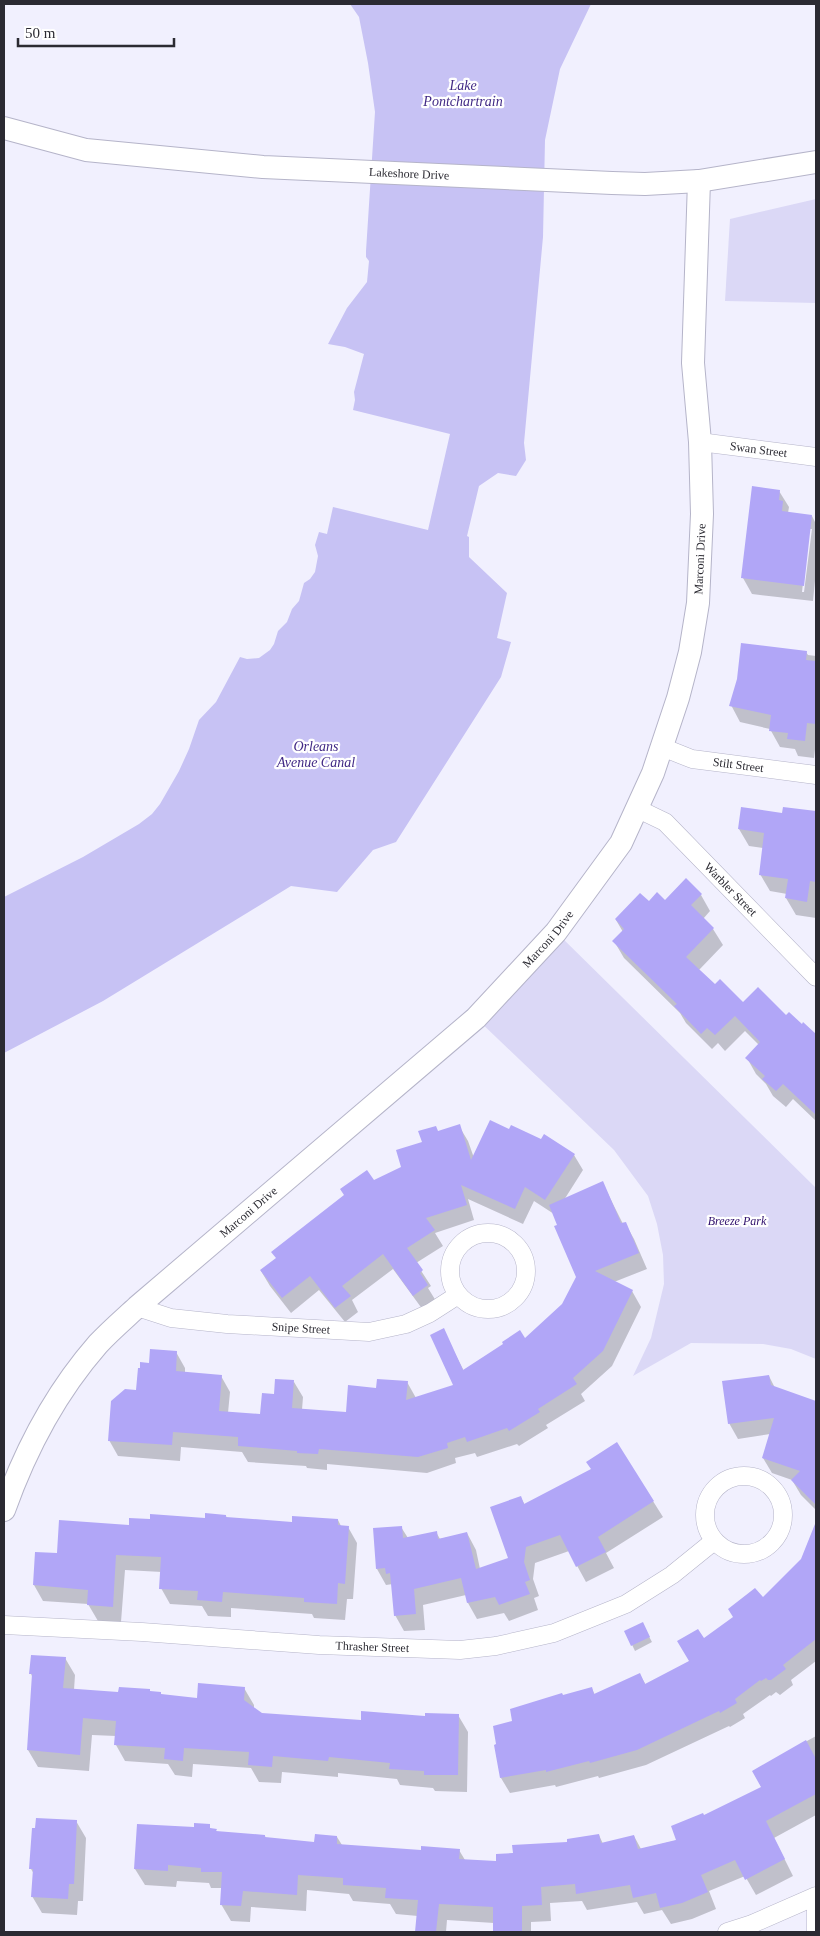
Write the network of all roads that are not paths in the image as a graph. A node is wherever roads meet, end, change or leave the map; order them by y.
1 (4, 128) edge
2 (816, 162) edge
3 (699, 181) junction
4 (700, 442) junction
5 (816, 457) edge
6 (662, 747) junction
7 (816, 775) edge
8 (638, 809) junction
9 (816, 977) edge
10 (458, 1294) junction
11 (137, 1307) junction
12 (4, 1510) edge
13 (714, 1541) junction
14 (4, 1625) edge
15 (816, 1897) edge
16 (727, 1932) edge
17 (816, 1932) edge

1 - 3 street, Lakeshore Drive
2 - 3 street, Lakeshore Drive
3 - 4 street, Marconi Drive
4 - 5 street, Swan Street
4 - 6 street, Marconi Drive
6 - 7 street, Stilt Street
6 - 8 street, Marconi Drive
8 - 9 street, Warbler Street
8 - 11 street, Marconi Drive
10 - 10 street
10 - 11 street, Snipe Street
11 - 12 street, Marconi Drive
13 - 13 street
13 - 14 street, Thrasher Street
15 - 16 street
15 - 17 street

